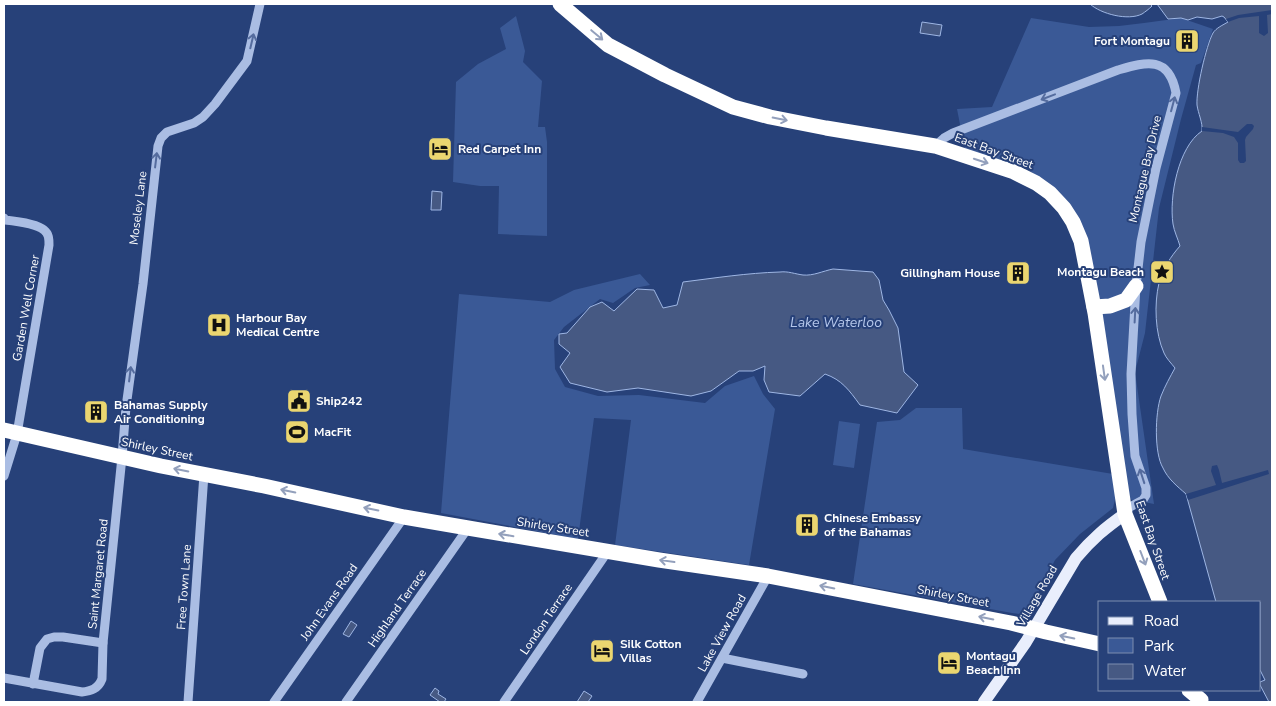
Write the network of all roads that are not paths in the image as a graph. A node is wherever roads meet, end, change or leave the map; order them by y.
1 (260, 4) edge
2 (560, 4) edge
3 (935, 146) junction
4 (4, 218) edge
5 (1136, 286) junction
6 (1094, 307) junction
7 (10, 432) edge
8 (122, 457) junction
9 (204, 474) junction
10 (4, 476) edge
11 (1125, 514) junction
12 (404, 516) junction
13 (468, 528) junction
14 (608, 551) junction
15 (768, 576) junction
16 (1160, 601) edge
17 (1034, 629) junction
18 (103, 643) junction
19 (1098, 644) edge
20 (722, 658) junction
21 (803, 674) dead end
22 (4, 678) edge
23 (33, 684) junction
24 (188, 702) edge
25 (274, 702) edge
26 (346, 702) edge
27 (504, 702) edge
28 (697, 702) edge
29 (984, 702) edge

8 -> 1 street, Moseley Lane
2 -> 3 highway, East Bay Street
5 -> 3 street, Montague Bay Drive
3 -> 6 highway, East Bay Street
4 - 7 street, Garden Well Corner
5 - 6 highway
11 -> 5 street, Montague Bay Drive
6 -> 11 highway, East Bay Street
7 - 8 highway, Shirley Street
7 - 10 street
9 -> 8 highway, Shirley Street
8 - 18 street, Saint Margaret Road
12 -> 9 highway, Shirley Street
9 - 24 street, Free Town Lane
11 -> 16 highway, East Bay Street
11 - 17 main road, Village Road
12 - 13 highway, Shirley Street
12 - 25 street, John Evans Road
14 -> 13 highway, Shirley Street
13 - 26 street, Highland Terrace
15 -> 14 highway, Shirley Street
14 - 27 street, London Terrace
17 -> 15 highway, Shirley Street
15 - 20 street, Lake View Road
19 -> 17 highway, Shirley Street
17 - 29 main road, Village Road
18 - 23 street
18 - 23 street, Saint Margaret Road
20 - 21 street
20 - 28 street, Lake View Road
22 - 23 street

